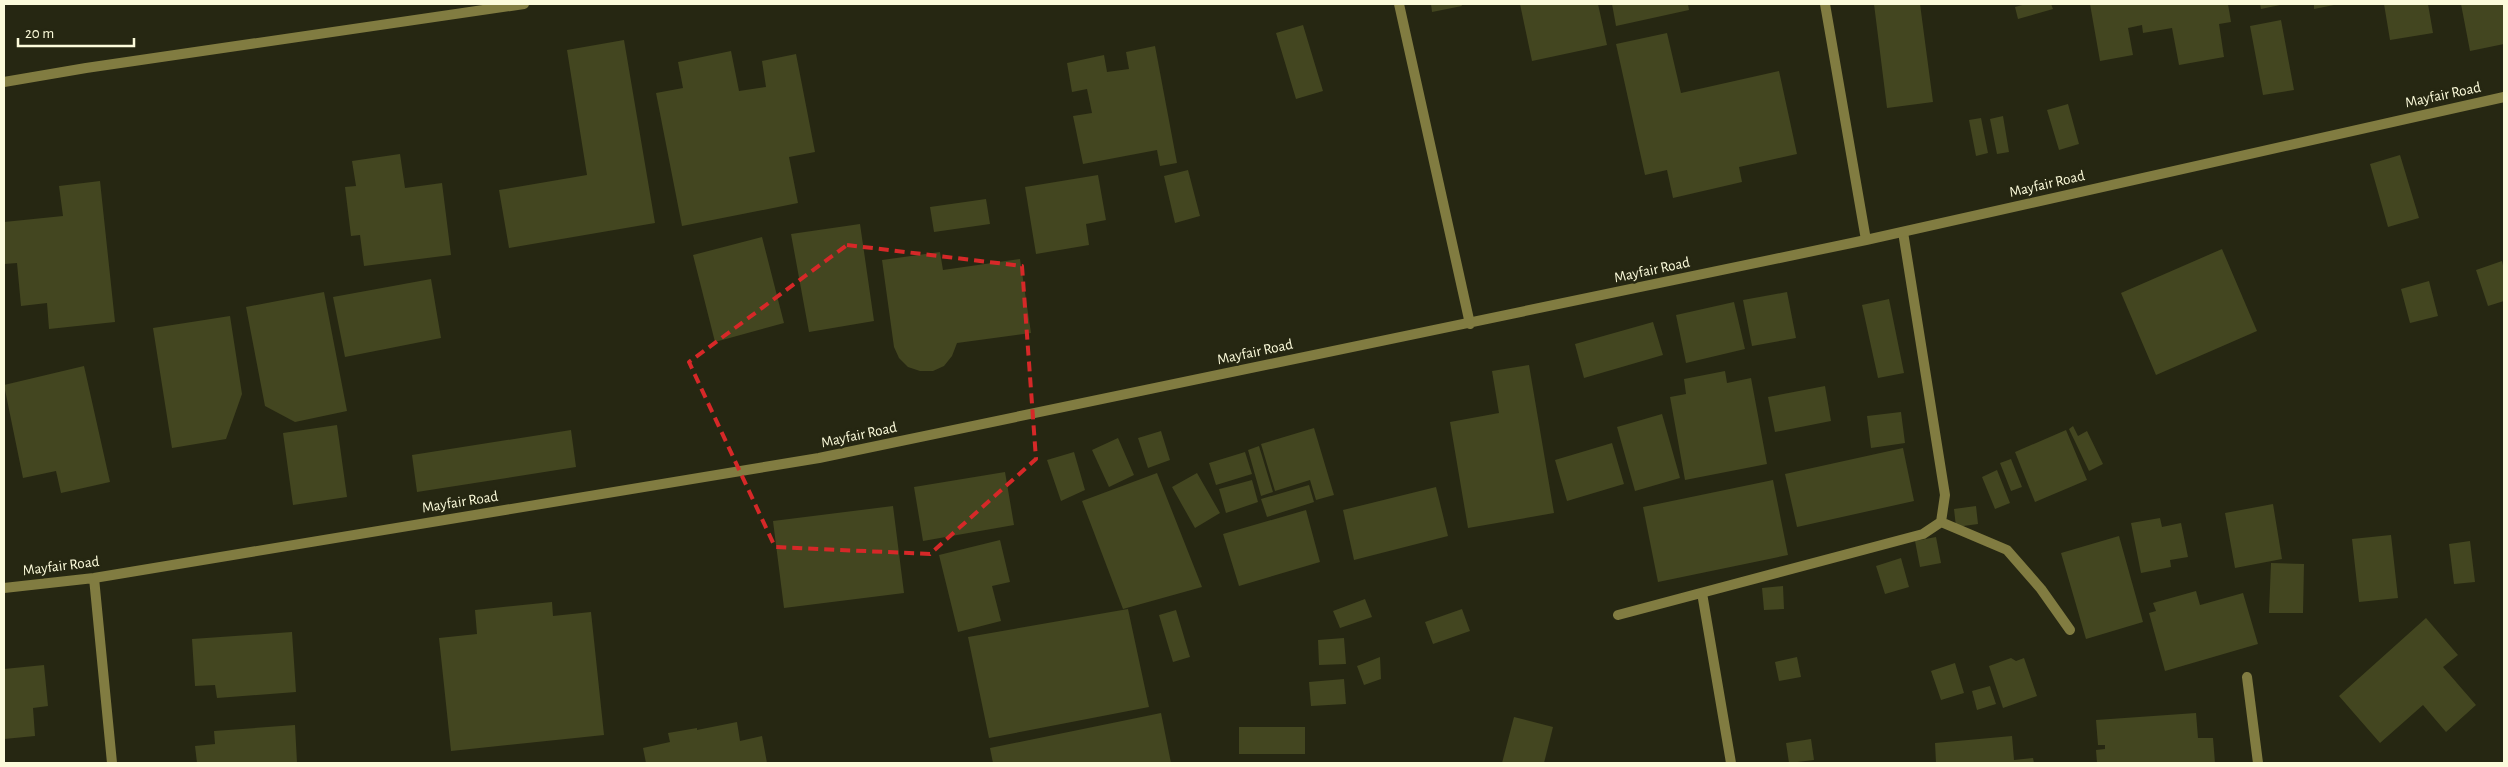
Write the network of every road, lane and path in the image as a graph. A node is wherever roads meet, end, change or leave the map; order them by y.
1 (524, 4) edge
2 (1399, 4) edge
3 (1825, 4) edge
4 (4, 82) edge
5 (2504, 97) edge
6 (1903, 232) junction
7 (1866, 240) junction
8 (1470, 324) junction
9 (1941, 522) junction
10 (94, 578) junction
11 (4, 588) edge
12 (1702, 593) junction
13 (1618, 615) dead end
14 (2070, 630) dead end
15 (2247, 677) dead end
16 (112, 763) edge
17 (1731, 763) edge
18 (2258, 763) edge

1 - 4 street
2 - 8 street
3 - 7 street
5 - 6 street, Mayfair Road
6 - 7 street, Mayfair Road
6 - 9 street
7 - 8 street, Mayfair Road
8 - 10 street, Mayfair Road
9 - 12 street
9 - 14 street
10 - 11 street, Mayfair Road
10 - 16 street
12 - 13 street
12 - 17 street
15 - 18 street

